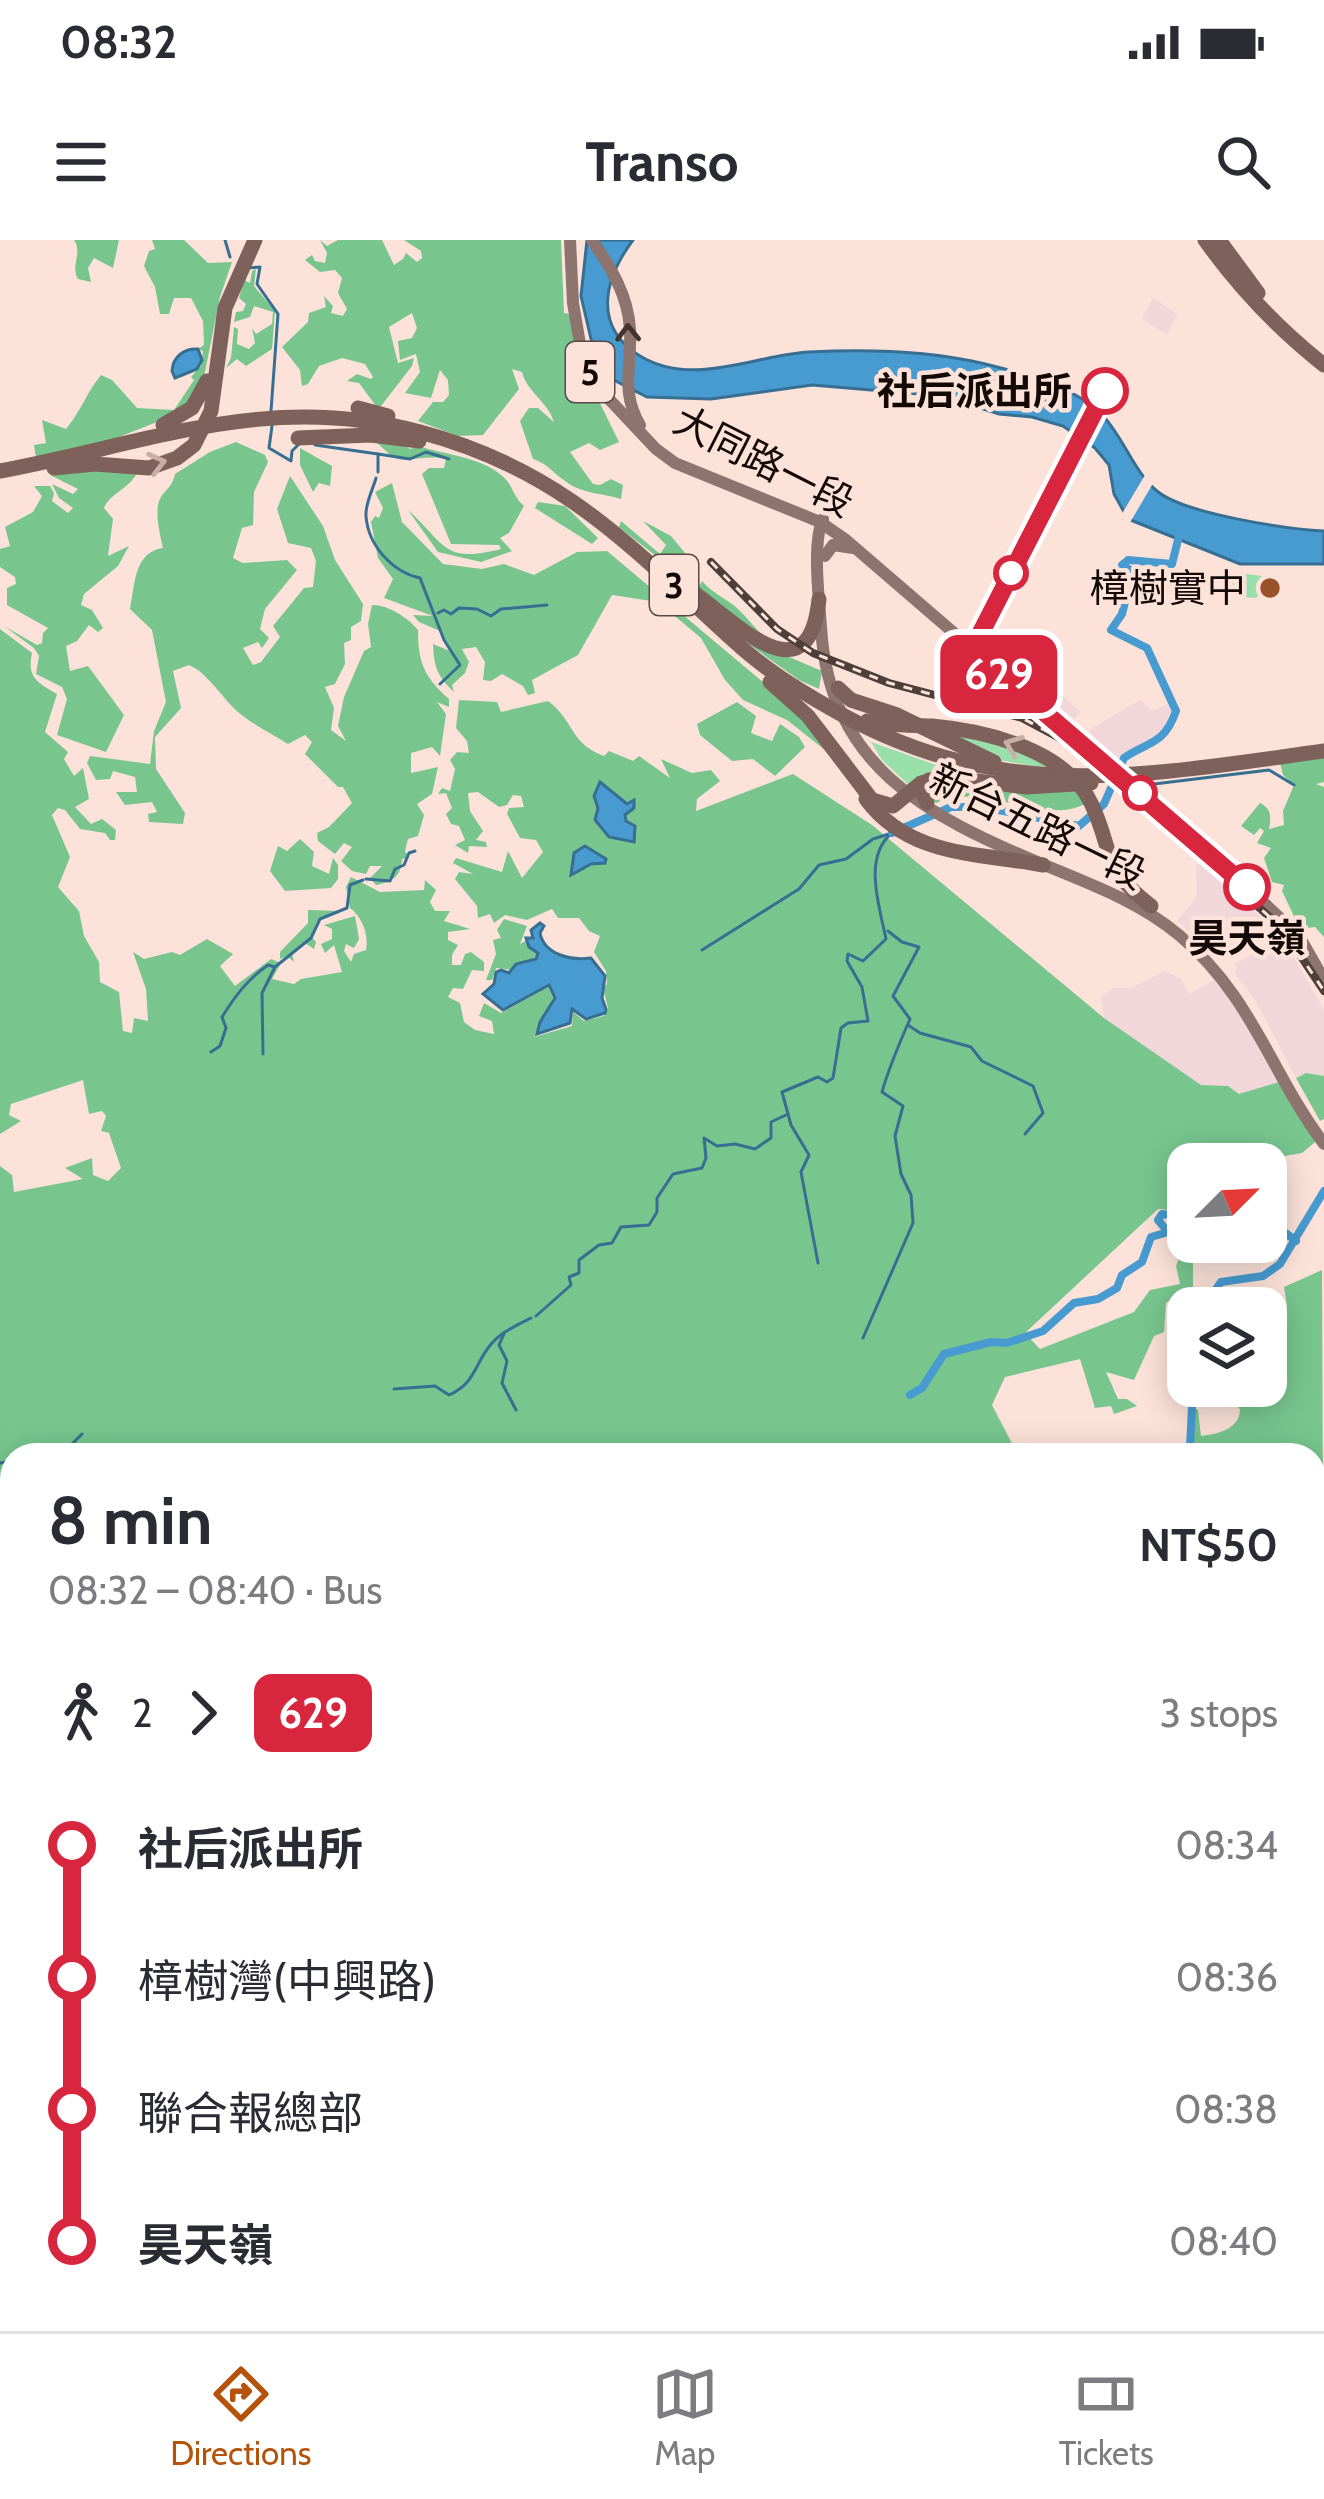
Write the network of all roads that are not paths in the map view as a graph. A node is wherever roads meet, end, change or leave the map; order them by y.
1 (252, 240) edge
2 (570, 240) edge
3 (592, 240) edge
4 (1212, 240) edge
5 (1288, 327) junction
6 (1324, 355) edge
7 (1324, 365) edge
8 (210, 382) junction
9 (358, 408) dead end
10 (293, 426) junction
11 (193, 430) junction
12 (92, 449) junction
13 (514, 465) junction
14 (50, 466) junction
15 (0, 475) edge
16 (823, 521) junction
17 (856, 550) junction
18 (642, 553) junction
19 (825, 556) junction
20 (819, 599) joint
21 (945, 624) junction
22 (820, 639) junction
23 (751, 663) junction
24 (833, 681) junction
25 (878, 710) junction
26 (838, 712) junction
27 (832, 746) junction
28 (1324, 754) edge
29 (1293, 758) junction
30 (1046, 777) junction
31 (1087, 786) junction
32 (916, 799) junction
33 (955, 823) junction
34 (1043, 865) junction
35 (1151, 906) junction
36 (1324, 975) edge
37 (1285, 1074) junction
38 (1324, 1134) edge
39 (1324, 1144) edge

1 - 8 highway
2 - 16 main road, 大同路一段 / 5
16 -> 3 main road, 大同路一段 / 5
4 - 5 highway
4 - 5 highway
4 - 7 highway
5 - 6 highway
8 - 12 highway
14 -> 8 highway
9 - 13 highway
10 - 11 highway, 3
10 - 13 highway, 3
10 - 23 highway, 3
11 - 12 highway, 3
11 - 14 highway, 3
12 - 14 highway, 3
13 - 18 highway, 3
14 - 15 highway, 3
16 - 17 main road, 大同路一段
16 - 19 main road, 新台五路一段
16 - 20 main road
16 - 21 main road, 大同路一段
17 - 19 main road
17 - 21 main road, 大同路一段
18 - 22 highway
18 - 26 highway, 3
19 - 22 main road, 新台五路一段
20 - 22 highway
21 - 36 main road, 大同路一段
22 - 24 main road, 新台五路一段
23 - 26 highway, 3
23 - 27 highway
24 - 25 highway
24 - 26 main road, 新台五路一段
25 - 26 highway
25 - 30 highway
26 - 30 highway, 3
26 - 31 highway, 3
31 -> 26 highway
26 - 32 main road, 新台五路一段
27 - 32 highway
27 - 34 highway
28 - 29 highway, 3
29 - 30 highway, 3
29 - 31 highway, 3
30 - 31 highway
30 - 32 highway
31 - 35 highway
32 - 33 main road, 新台五路一段
33 - 34 main road, 新台五路一段
33 - 35 main road, 新台五路一段
34 - 37 main road, 新台五路一段
35 - 37 main road, 新台五路一段
37 - 38 main road, 新台五路一段
37 - 39 main road, 新台五路一段

